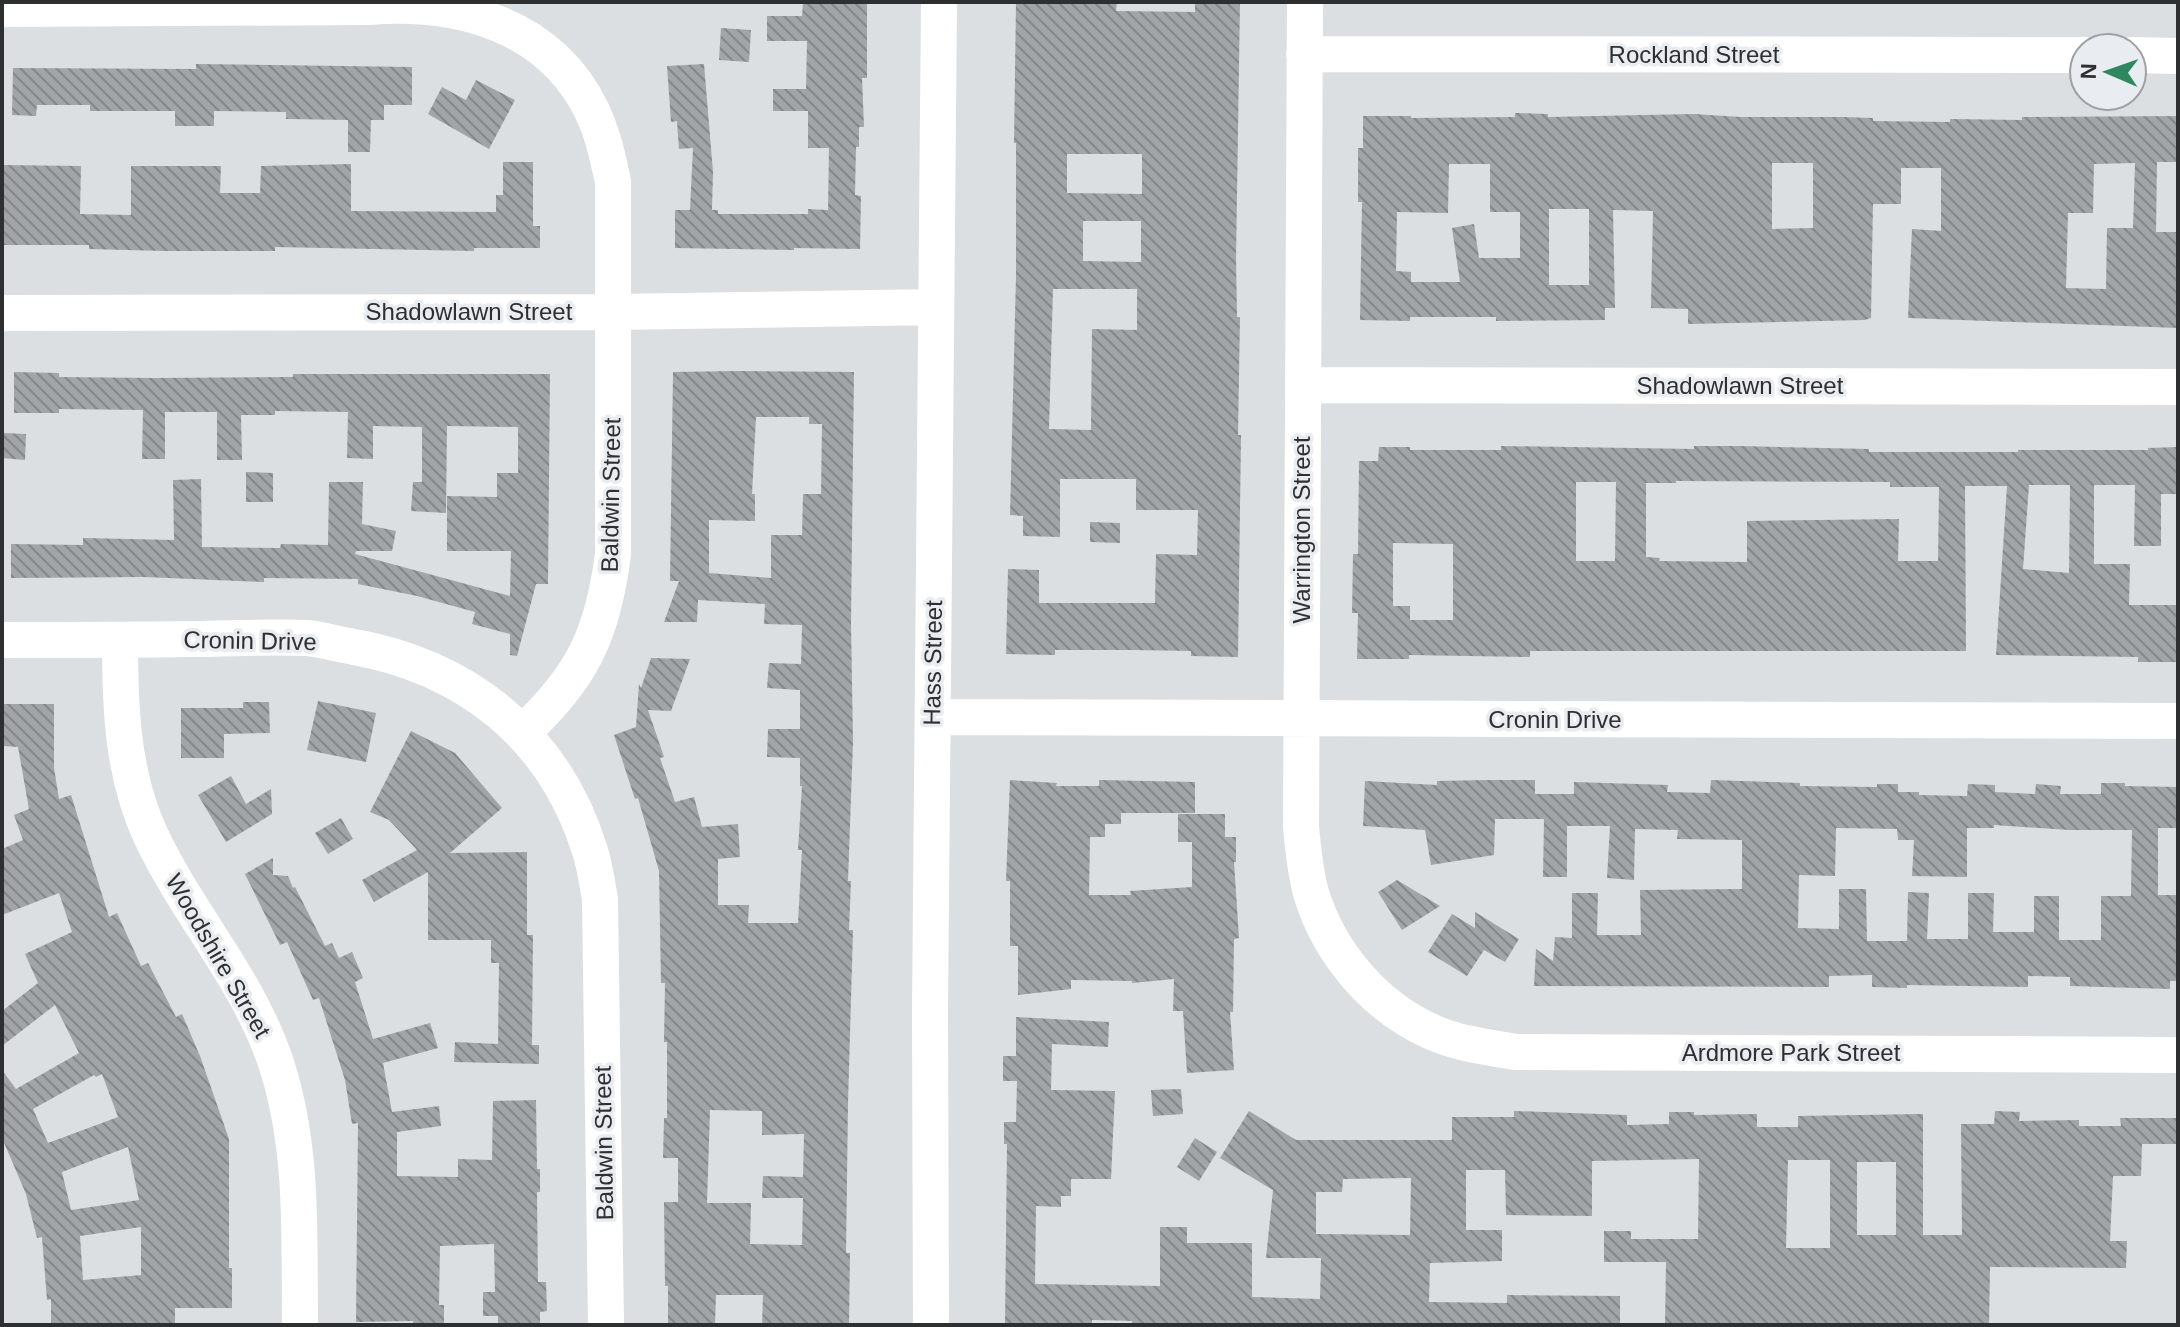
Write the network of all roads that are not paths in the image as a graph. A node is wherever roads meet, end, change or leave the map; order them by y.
1 (939, 2) edge
2 (1305, 2) edge
3 (2, 9) edge
4 (1304, 54) junction
5 (2068, 55) edge
6 (2148, 55) edge
7 (2178, 56) edge
8 (936, 307) junction
9 (613, 312) junction
10 (2, 313) edge
11 (1303, 385) junction
12 (2178, 387) edge
13 (2, 640) edge
14 (120, 640) junction
15 (933, 717) junction
16 (1302, 719) junction
17 (2178, 721) edge
18 (522, 733) junction
19 (1409, 1020) joint
20 (2178, 1055) edge
21 (300, 1325) edge
22 (606, 1325) edge
23 (931, 1325) edge

1 - 8 street, Hass Street
2 - 4 street, Warrington Street
3 - 9 street, Baldwin Street
4 - 5 street, Rockland Street
4 - 11 street, Warrington Street
6 - 7 street
8 - 9 street, Shadowlawn Street
8 - 15 street, Hass Street
9 - 10 street, Shadowlawn Street
9 - 18 street, Baldwin Street
11 - 12 street, Shadowlawn Street
11 - 16 street, Warrington Street
13 - 14 street, Cronin Drive
14 - 18 street, Cronin Drive
14 - 21 street, Woodshire Street
15 - 16 street, Cronin Drive
15 - 23 street, Hass Street
16 - 17 street, Cronin Drive
16 - 19 street, Warrington Street
18 - 22 street, Baldwin Street
19 - 20 street, Ardmore Park Street

